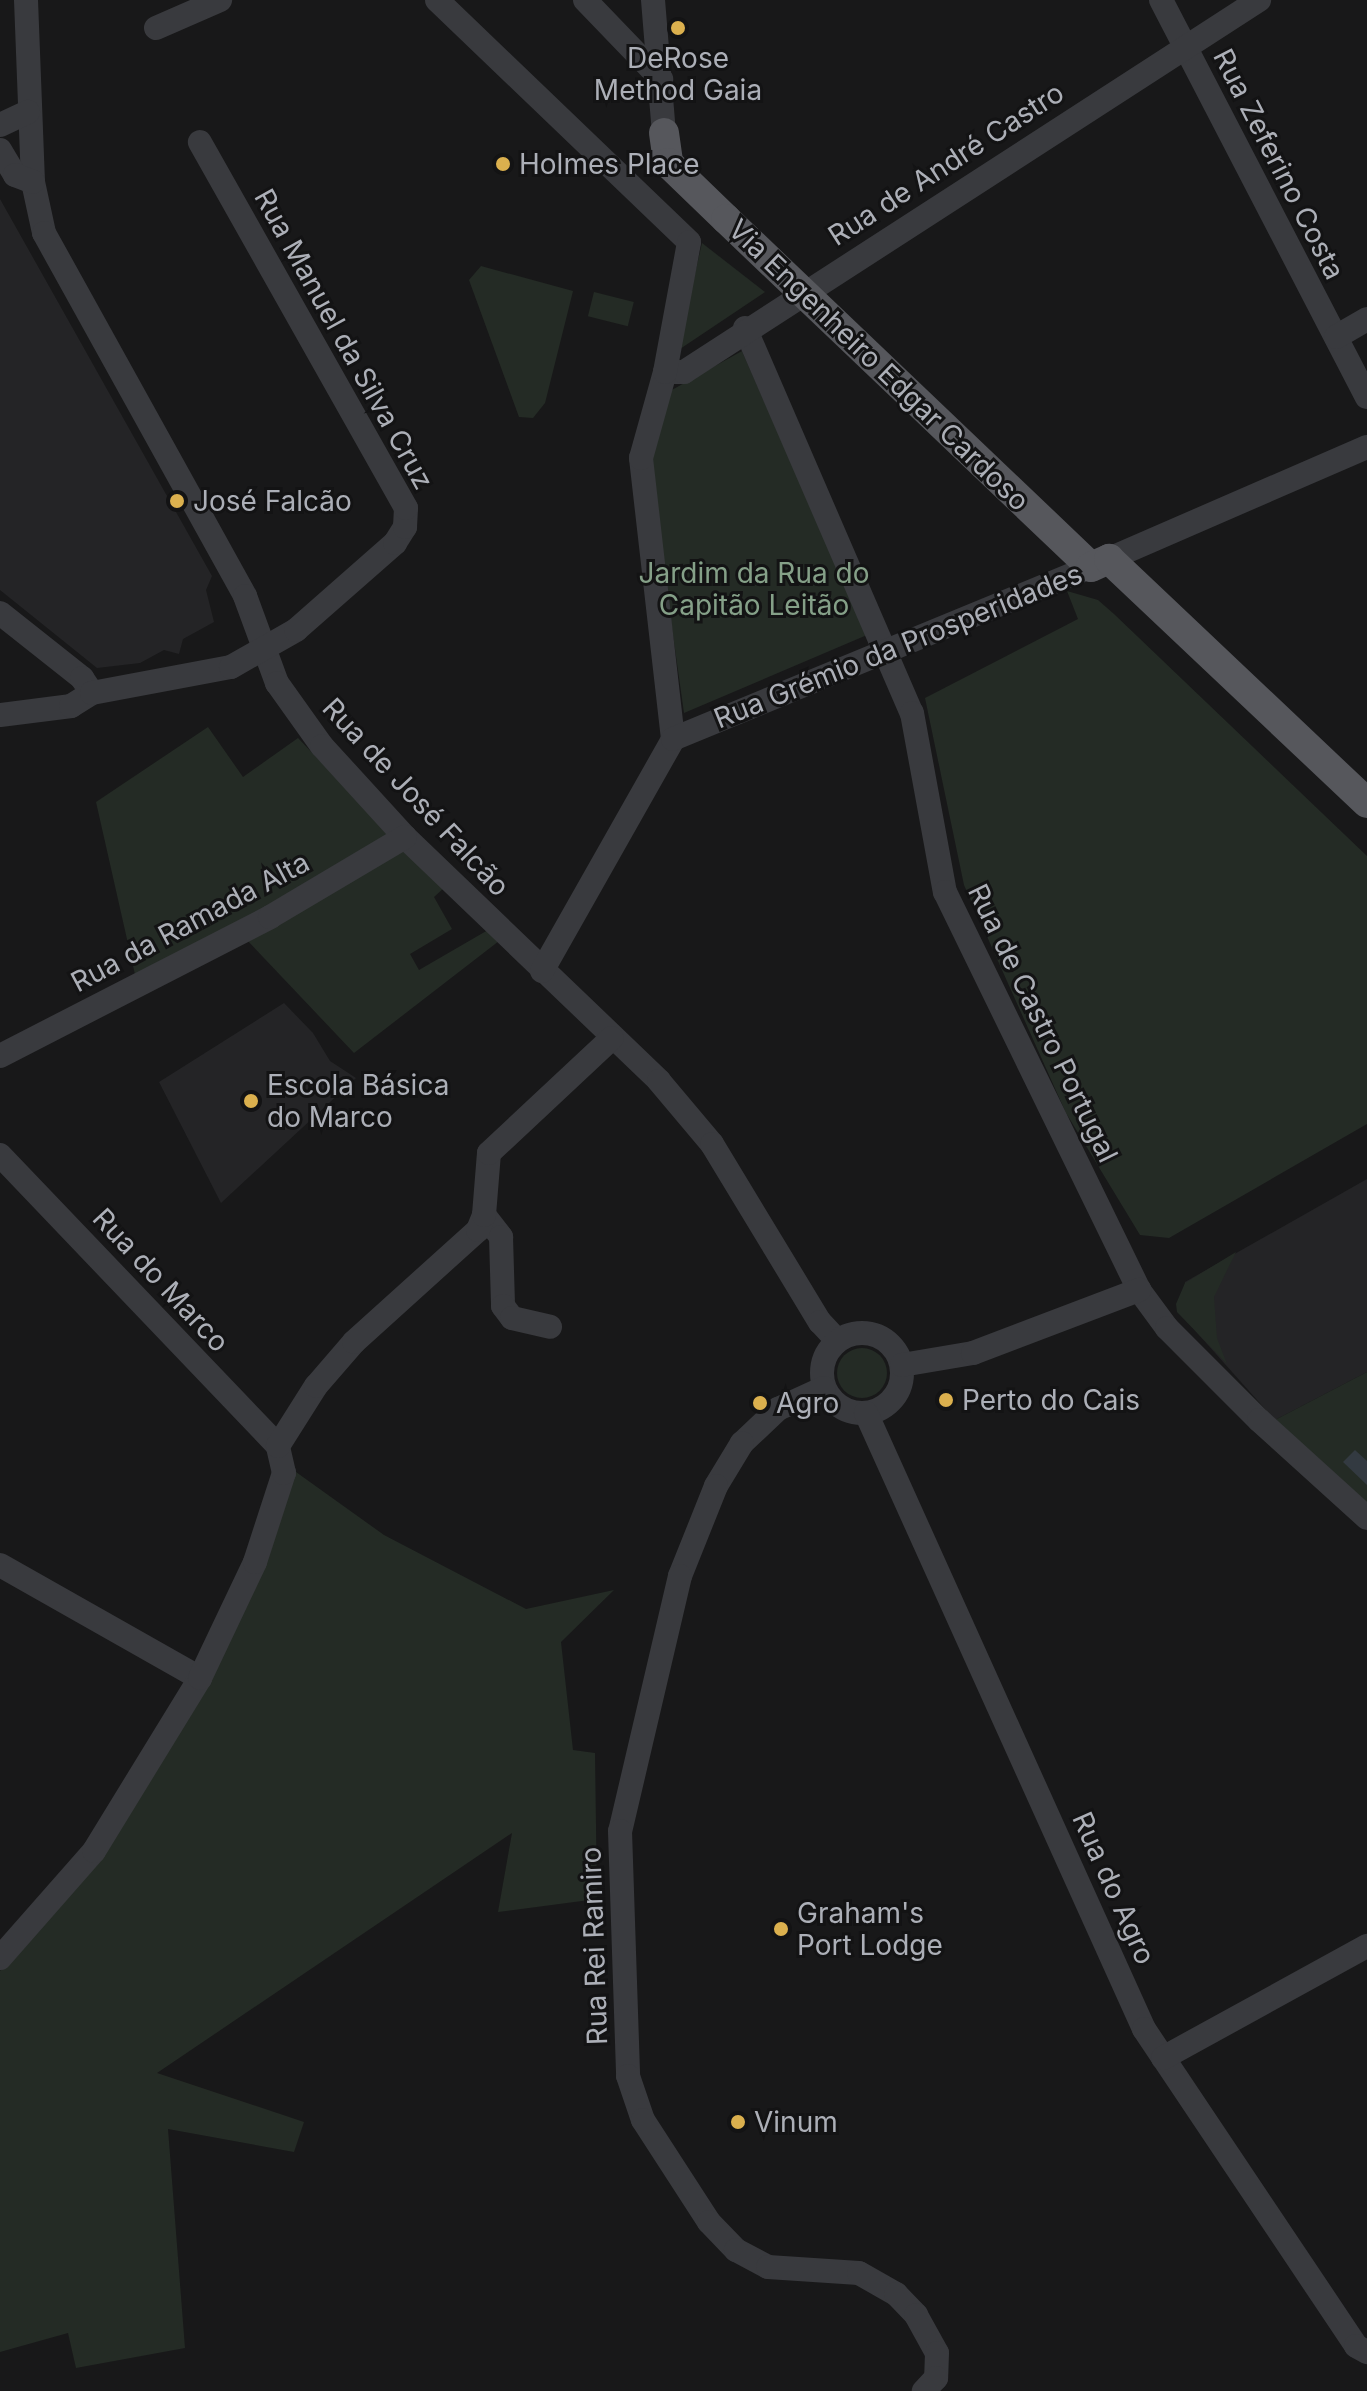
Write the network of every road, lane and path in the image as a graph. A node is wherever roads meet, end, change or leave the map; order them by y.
1 (26, 0) edge
2 (220, 0) edge
3 (437, 0) edge
4 (585, 0) edge
5 (653, 0) edge
6 (1161, 0) edge
7 (1259, 0) edge
8 (156, 28) dead end
9 (1184, 46) junction
10 (661, 79) junction
11 (28, 112) junction
12 (0, 125) edge
13 (664, 133) joint
14 (200, 142) dead end
15 (0, 150) edge
16 (33, 182) junction
17 (726, 219) junction
18 (689, 242) junction
19 (804, 292) junction
20 (1367, 319) edge
21 (745, 328) junction
22 (1336, 337) junction
23 (665, 372) junction
24 (1367, 397) edge
25 (1367, 447) edge
26 (1100, 563) junction
27 (0, 613) edge
28 (263, 650) junction
29 (886, 651) junction
30 (92, 693) junction
31 (0, 715) edge
32 (676, 737) junction
33 (1367, 803) edge
34 (405, 837) junction
35 (542, 971) junction
36 (612, 1038) junction
37 (0, 1056) edge
38 (0, 1155) edge
39 (484, 1215) junction
40 (1139, 1290) junction
41 (550, 1327) dead end
42 (838, 1341) junction
43 (902, 1365) junction
44 (824, 1388) junction
45 (866, 1413) junction
46 (278, 1446) junction
47 (1367, 1518) edge
48 (0, 1565) edge
49 (200, 1678) junction
50 (1367, 1946) edge
51 (0, 1958) edge
52 (1163, 2058) junction
53 (1367, 2352) edge
54 (924, 2391) edge

1 - 11 street, Rua de José Falcão
2 - 8 street
3 - 18 street
4 - 10 street
5 - 10 street
6 - 9 street, Rua Zeferino Costa
7 - 9 street, Rua de André Castro
9 - 19 street, Rua de André Castro
9 - 22 street, Rua Zeferino Costa
10 - 13 street
11 - 12 street
11 - 16 street, Rua de José Falcão
13 - 17 main road, Via Engenheiro Edgar Cardoso
14 - 28 street, Rua Manuel da Silva Cruz
15 - 16 street
16 - 28 street, Rua de José Falcão
17 - 18 street
17 - 19 main road, Via Engenheiro Edgar Cardoso
18 - 23 street
19 - 21 street, Rua de André Castro
19 - 26 main road, Via Engenheiro Edgar Cardoso
20 - 22 street
21 - 23 street, Rua de André Castro
21 - 29 street, Rua de Castro Portugal
22 - 24 street, Rua Zeferino Costa
23 - 32 street
25 - 26 street, Rua Grémio da Prosperidades
26 - 29 street, Rua Grémio da Prosperidades
26 - 33 main road, Via Engenheiro Edgar Cardoso
27 - 30 street
28 - 30 street, Rua Manuel da Silva Cruz
28 - 34 street, Rua de José Falcão
29 - 32 street, Rua Grémio da Prosperidades
29 - 40 street, Rua de Castro Portugal
30 - 31 street, Rua Manuel da Silva Cruz
32 - 35 street
34 - 35 street, Rua de José Falcão
34 - 37 street, Rua da Ramada Alta
35 - 36 street, Rua de José Falcão
36 - 39 street
36 - 42 street, Rua de José Falcão
38 - 46 street, Rua do Marco
39 - 41 street
39 - 46 street
40 - 43 street
40 - 47 street, Rua de Castro Portugal
42 - 43 street
42 - 44 street
43 - 45 street
44 - 45 street
44 - 54 street, Rua Rei Ramiro
45 - 52 street, Rua do Agro
46 - 49 street
48 - 49 street
49 - 51 street
50 - 52 street
52 - 53 street, Rua do Agro

